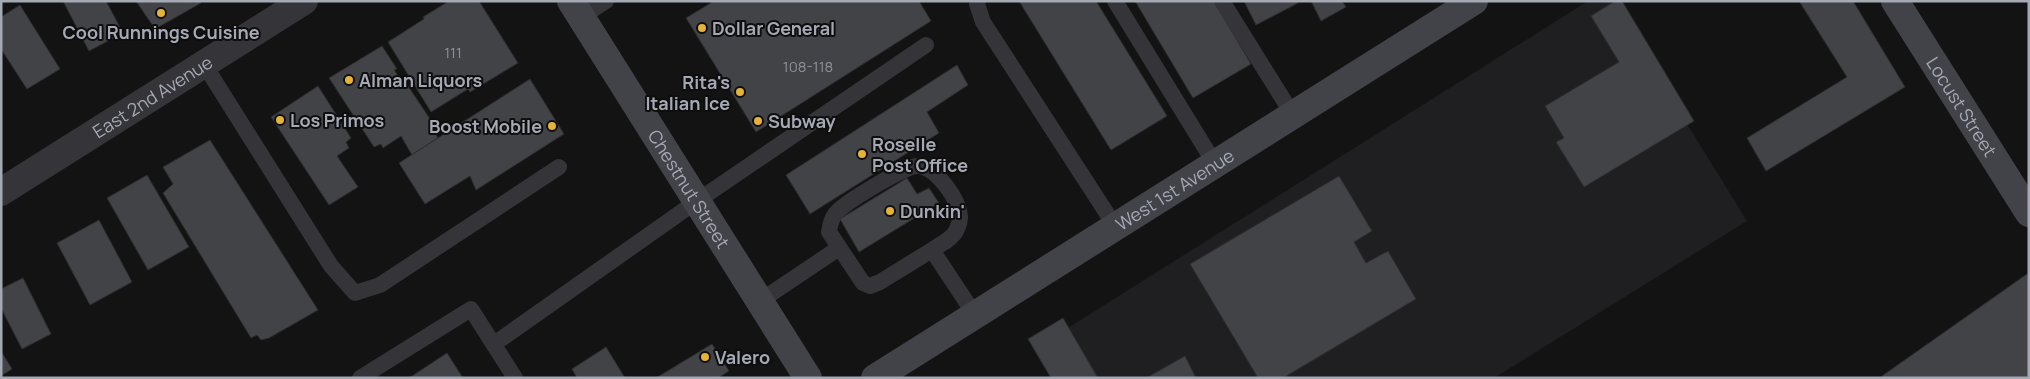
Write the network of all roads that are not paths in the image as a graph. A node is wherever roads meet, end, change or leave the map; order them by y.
1 (304, 1) edge
2 (606, 1) edge
3 (978, 1) edge
4 (1115, 1) edge
5 (1222, 1) edge
6 (1474, 1) edge
7 (1895, 1) edge
8 (576, 9) edge
9 (926, 45) dead end
10 (204, 64) junction
11 (1293, 115) junction
12 (1215, 164) junction
13 (559, 167) dead end
14 (1, 192) edge
15 (697, 201) junction
16 (2029, 213) edge
17 (1115, 226) junction
18 (840, 248) junction
19 (932, 250) junction
20 (760, 301) junction
21 (975, 315) junction
22 (494, 344) junction
23 (360, 378) edge
24 (515, 378) edge
25 (808, 378) edge
26 (875, 378) edge

1 - 10 street, East 2nd Avenue
2 - 8 lane
3 - 17 lane
4 - 12 lane
5 - 11 lane
6 - 11 street, West 1st Avenue
7 - 16 street, Locust Street
8 - 15 street, Chestnut Street
9 - 15 lane
10 - 13 lane
10 - 14 street, East 2nd Avenue
11 - 12 street, West 1st Avenue
12 - 17 street, West 1st Avenue
15 - 20 street, Chestnut Street
15 - 22 lane
17 - 21 street, West 1st Avenue
18 - 19 lane
18 - 19 lane
18 - 20 lane
19 - 21 lane
20 - 25 street, Chestnut Street
21 - 26 street, West 1st Avenue
22 - 23 lane
22 - 24 lane

